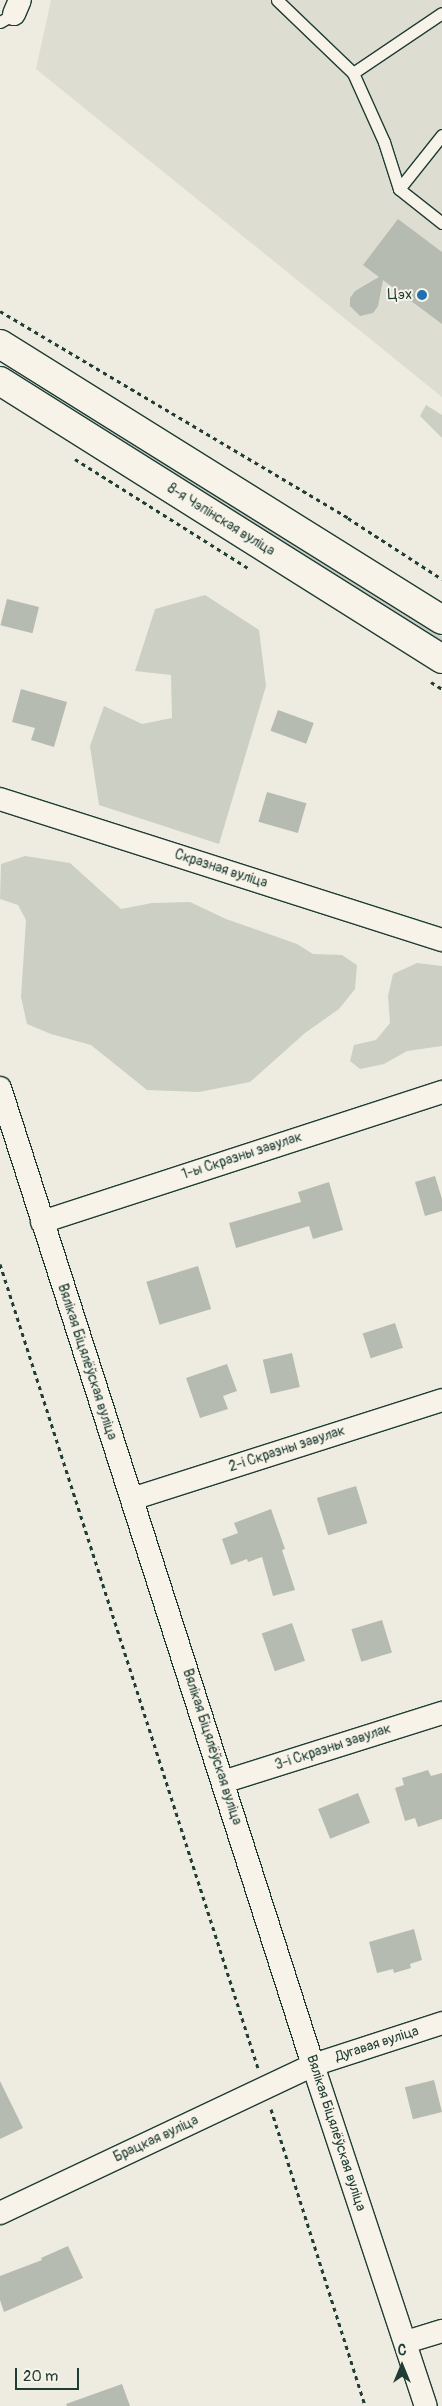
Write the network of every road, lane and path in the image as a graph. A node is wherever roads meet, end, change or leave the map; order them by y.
1 (277, 0) edge
2 (442, 13) edge
3 (353, 73) junction
4 (442, 135) edge
5 (400, 189) junction
6 (442, 223) edge
7 (0, 311) edge
8 (0, 344) edge
9 (0, 380) edge
10 (71, 457) dead end
11 (110, 482) dead end
12 (442, 579) edge
13 (442, 620) edge
14 (442, 659) edge
15 (0, 799) edge
16 (442, 940) edge
17 (0, 1088) edge
18 (442, 1092) edge
19 (42, 1222) junction
20 (0, 1264) edge
21 (442, 1400) edge
22 (132, 1499) junction
23 (442, 1713) edge
24 (223, 1782) junction
25 (442, 2023) edge
26 (313, 2065) junction
27 (268, 2098) junction
28 (263, 2113) dead end
29 (0, 2212) edge
30 (442, 2331) edge
31 (406, 2342) junction
32 (365, 2406) edge
33 (426, 2406) edge

1 - 3 lane
2 - 3 lane
3 - 5 lane
4 - 5 lane
5 - 6 lane
7 - 12 path
8 - 13 main road
9 - 14 main road, 8-я Чэпінская вуліца
10 - 11 path
15 - 16 street, Скразная вуліца
17 - 19 street, Вялікая Біцялёўская вуліца
18 - 19 street, 1-ы Скразны завулак
19 - 22 street, Вялікая Біцялёўская вуліца
20 - 27 path
21 - 22 street, 2-і Скразны завулак
22 - 24 street, Вялікая Біцялёўская вуліца
23 - 24 street, 3-і Скразны завулак
24 - 26 street, Вялікая Біцялёўская вуліца
25 - 26 street, Дугавая вуліца
26 - 27 street, Брацкая вуліца
26 - 31 street, Вялікая Біцялёўская вуліца
27 - 28 path
27 - 29 street, Брацкая вуліца
27 - 32 path
30 - 31 street
31 - 33 street, Вялікая Біцялёўская вуліца

